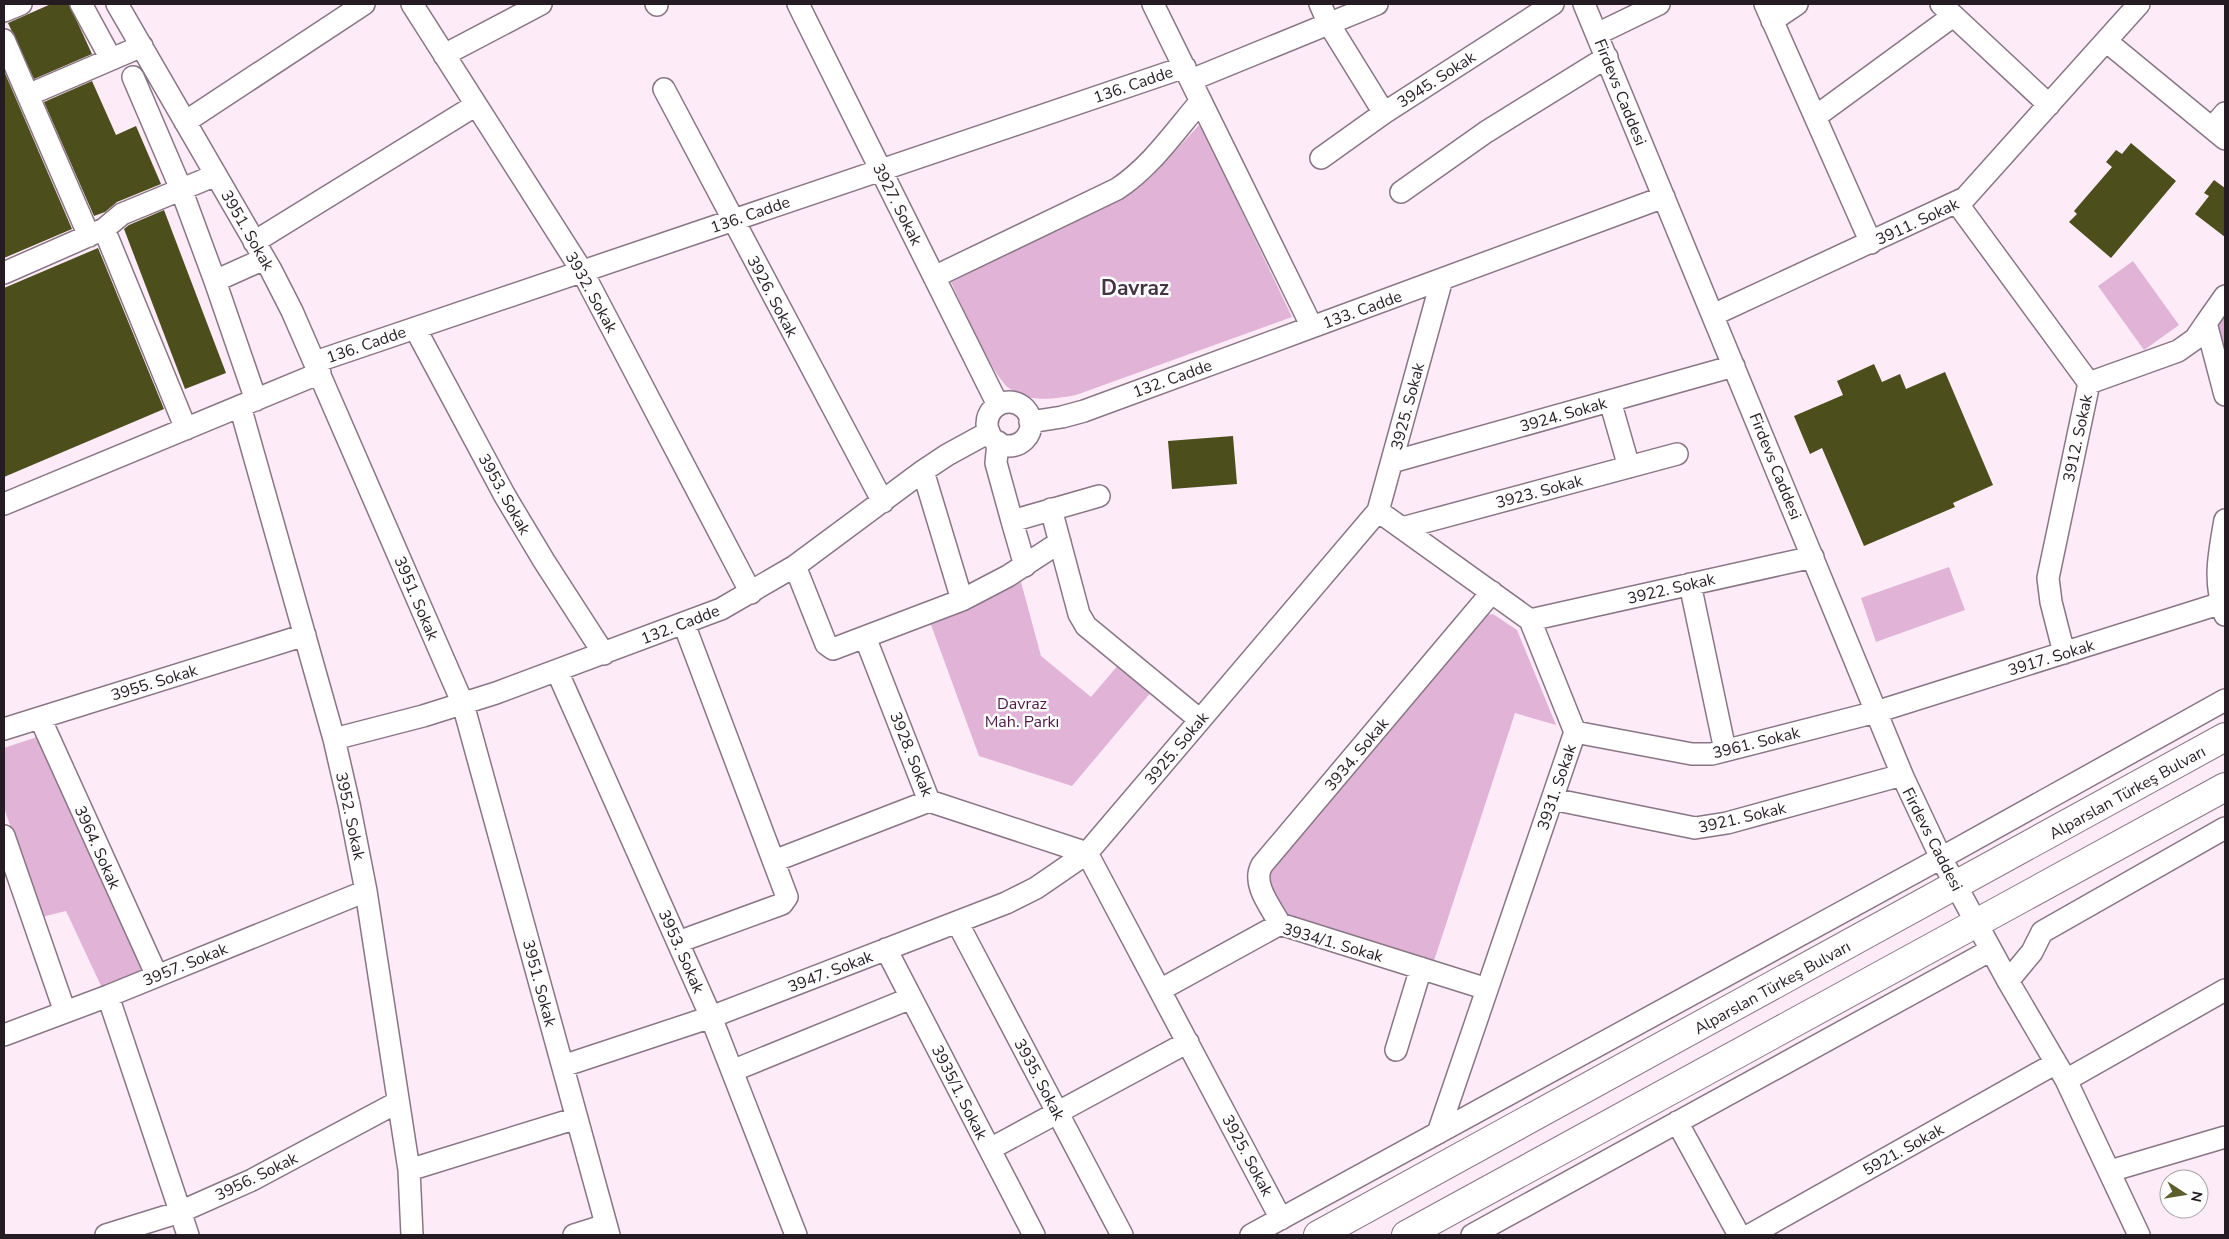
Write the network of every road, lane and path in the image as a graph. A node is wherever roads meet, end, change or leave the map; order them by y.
1 (21, 4) edge
2 (81, 4) edge
3 (117, 4) edge
4 (364, 4) edge
5 (412, 4) edge
6 (541, 4) edge
7 (798, 4) edge
8 (1154, 4) edge
9 (1320, 4) edge
10 (1378, 4) edge
11 (1552, 4) edge
12 (1584, 4) edge
13 (1659, 4) edge
14 (1798, 4) edge
15 (2139, 4) edge
16 (1947, 10) edge
17 (4, 11) edge
18 (1769, 12) edge
19 (1329, 24) junction
20 (1597, 34) junction
21 (4, 40) edge
22 (2106, 41) junction
23 (142, 46) junction
24 (444, 55) junction
25 (1607, 56) junction
26 (111, 59) junction
27 (1188, 74) junction
28 (133, 78) dead end
29 (664, 89) dead end
30 (28, 95) junction
31 (1201, 101) junction
32 (476, 105) junction
33 (2050, 105) junction
34 (1384, 112) junction
35 (1815, 117) junction
36 (185, 122) junction
37 (2221, 127) edge
38 (1321, 158) dead end
39 (880, 170) junction
40 (216, 175) junction
41 (181, 189) junction
42 (1401, 192) dead end
43 (1664, 197) junction
44 (1957, 202) junction
45 (733, 220) junction
46 (97, 233) junction
47 (1871, 243) junction
48 (259, 250) junction
49 (582, 271) junction
50 (4, 273) edge
51 (934, 276) junction
52 (1442, 279) junction
53 (215, 281) junction
54 (2225, 296) edge
55 (1713, 315) junction
56 (2206, 323) junction
57 (1312, 327) junction
58 (415, 328) junction
59 (1734, 366) junction
60 (318, 367) junction
61 (2089, 383) junction
62 (2225, 395) edge
63 (1610, 401) junction
64 (248, 403) junction
65 (998, 405) junction
66 (1030, 422) junction
67 (186, 429) junction
68 (993, 437) junction
69 (1677, 454) dead end
70 (1392, 462) junction
71 (1629, 467) junction
72 (923, 471) junction
73 (1099, 496) dead end
74 (883, 502) junction
75 (4, 504) edge
76 (1051, 509) junction
77 (1378, 511) junction
78 (1012, 520) junction
79 (2225, 520) edge
80 (1402, 528) junction
81 (1060, 542) junction
82 (1813, 557) junction
83 (795, 566) junction
84 (1025, 566) junction
85 (1690, 584) junction
86 (1492, 592) junction
87 (751, 593) junction
88 (962, 600) junction
89 (2224, 607) edge
90 (1530, 620) junction
91 (684, 624) junction
92 (305, 635) junction
93 (865, 637) junction
94 (2064, 653) junction
95 (604, 654) junction
96 (557, 671) junction
97 (2225, 700) edge
98 (463, 704) junction
99 (1876, 712) junction
100 (40, 718) junction
101 (1200, 720) junction
102 (4, 729) edge
103 (1575, 732) junction
104 (2225, 737) edge
105 (334, 739) junction
106 (1726, 750) junction
107 (1902, 775) junction
108 (2225, 787) edge
109 (1552, 799) junction
110 (929, 801) junction
111 (2225, 828) edge
112 (4, 836) edge
113 (1087, 853) junction
114 (1941, 858) junction
115 (774, 861) junction
116 (1957, 886) junction
117 (366, 891) junction
118 (957, 922) junction
119 (1280, 924) junction
120 (1977, 924) junction
121 (678, 942) junction
122 (886, 950) junction
123 (1991, 950) junction
124 (1421, 968) junction
125 (157, 976) junction
126 (2008, 981) junction
127 (1487, 989) junction
128 (1160, 990) junction
129 (2225, 990) edge
130 (108, 996) junction
131 (911, 998) junction
132 (65, 1012) junction
133 (711, 1018) junction
134 (4, 1036) edge
135 (1188, 1042) junction
136 (1396, 1050) dead end
137 (562, 1066) junction
138 (732, 1072) junction
139 (2061, 1072) junction
140 (398, 1102) junction
141 (1058, 1112) junction
142 (577, 1118) junction
143 (1677, 1122) junction
144 (1438, 1133) junction
145 (2225, 1137) edge
146 (990, 1150) junction
147 (408, 1170) junction
148 (2110, 1171) junction
149 (180, 1212) junction
150 (1281, 1218) junction
151 (607, 1230) edge
152 (106, 1235) edge
153 (188, 1235) edge
154 (412, 1235) edge
155 (574, 1235) edge
156 (796, 1235) edge
157 (1034, 1235) edge
158 (1122, 1235) edge
159 (1251, 1235) edge
160 (1318, 1235) edge
161 (1406, 1235) edge
162 (1472, 1235) edge
163 (1738, 1235) edge
164 (1750, 1235) edge
165 (2138, 1235) edge

1 - 17 street
2 - 26 street
3 - 23 street, 3951. Sokak
4 - 36 street
5 - 24 street, 3932. Sokak
6 - 24 street
7 - 39 street, 3927. Sokak
8 - 27 street, 133. Cadde
9 - 19 street
10 - 19 street, 136. Cadde
11 - 34 street, 3945. Sokak
12 - 20 street, Firdevs Caddesi
13 - 20 street
14 - 18 street
15 - 22 street, 3911. Sokak
16 - 33 street
16 - 35 street
18 - 35 street
19 - 27 street, 136. Cadde
19 - 34 street
20 - 25 street, Firdevs Caddesi
21 - 30 street
22 - 33 street, 3911. Sokak
22 - 37 street
23 - 26 street
23 - 36 street, 3951. Sokak
24 - 32 street, 3932. Sokak
25 - 42 street
25 - 43 street, Firdevs Caddesi
26 - 30 street
27 - 31 street, 133. Cadde
27 - 39 street, 136. Cadde
28 - 41 street, 3952. Sokak
29 - 45 street, 3926. Sokak
30 - 46 street
31 - 51 street
31 - 57 street, 133. Cadde
32 - 48 street
32 - 49 street, 3932. Sokak
33 - 44 street, 3911. Sokak
34 - 38 street, 3945. Sokak
35 - 47 street
36 - 40 street, 3951. Sokak
39 - 45 street, 136. Cadde
39 - 51 street, 3927. Sokak
40 - 41 street
40 - 48 street, 3951. Sokak
41 - 46 street
41 - 53 street, 3952. Sokak
43 - 52 street, 133. Cadde
43 - 55 street, Firdevs Caddesi
44 - 47 street, 3911. Sokak
44 - 61 street, 3912. Sokak
45 - 49 street, 136. Cadde
45 - 74 street, 3926. Sokak
46 - 50 street
46 - 67 street
47 - 55 street, 3911. Sokak
48 - 53 street
48 - 60 street, 3951. Sokak
49 - 58 street, 136. Cadde
49 - 87 street, 3932. Sokak
51 - 65 street, 3927. Sokak
52 - 57 street, 133. Cadde
52 - 70 street, 3925. Sokak
53 - 64 street, 3952. Sokak
54 - 56 street
55 - 59 street, Firdevs Caddesi
56 - 61 street
56 - 62 street
57 - 66 street, 132. Cadde
58 - 60 street, 136. Cadde
58 - 95 street, 3953. Sokak
59 - 63 street, 3924. Sokak
59 - 82 street, Firdevs Caddesi
60 - 64 street, 136. Cadde
60 - 98 street, 3951. Sokak
61 - 94 street, 3912. Sokak
63 - 70 street, 3924. Sokak
63 - 71 street
64 - 67 street, 136. Cadde
64 - 92 street, 3952. Sokak
65 - 66 street
65 - 68 street
66 - 68 street
67 - 75 street, 136. Cadde
68 - 72 street, 132. Cadde
68 - 78 street
69 - 71 street, 3923. Sokak
70 - 77 street, 3925. Sokak
71 - 80 street, 3923. Sokak
72 - 74 street, 132. Cadde
72 - 88 street
73 - 76 street
74 - 83 street, 132. Cadde
76 - 78 street
76 - 81 street
77 - 80 street
77 - 101 street, 3925. Sokak
78 - 84 street
79 - 89 street
80 - 86 street
81 - 84 street
81 - 101 street
82 - 85 street, 3922. Sokak
82 - 99 street, Firdevs Caddesi
83 - 87 street, 132. Cadde
83 - 93 street
84 - 88 street
85 - 90 street, 3922. Sokak
85 - 106 street
86 - 90 street
86 - 119 street, 3934. Sokak
87 - 91 street, 132. Cadde
88 - 93 street
89 - 94 street, 3917. Sokak
90 - 103 street, 3931. Sokak
91 - 95 street, 132. Cadde
91 - 115 street
92 - 100 street, 3955. Sokak
92 - 105 street, 3952. Sokak
93 - 110 street, 3928. Sokak
94 - 99 street, 3917. Sokak
95 - 96 street, 132. Cadde
96 - 98 street, 132. Cadde
96 - 121 street, 3953. Sokak
97 - 114 street
98 - 105 street, 132. Cadde
98 - 137 street, 3951. Sokak
99 - 106 street, 3961. Sokak
99 - 107 street, Firdevs Caddesi
100 - 102 street, 3955. Sokak
100 - 125 street, 3964. Sokak
101 - 113 street, 3925. Sokak
103 - 106 street, 3961. Sokak
103 - 109 street, 3931. Sokak
104 - 116 highway, Alparslan Türkeş Bulvarı
105 - 117 street, 3952. Sokak
107 - 109 street, 3921. Sokak
107 - 114 street, Firdevs Caddesi
108 - 120 highway
109 - 127 street, 3931. Sokak
110 - 113 street, 3928. Sokak
110 - 115 street
111 - 126 street
112 - 132 street
113 - 118 street, 3947. Sokak
113 - 128 street, 3925. Sokak
114 - 116 street, Firdevs Caddesi
114 - 144 street
115 - 121 street
116 - 120 street, Firdevs Caddesi
116 - 160 highway, Alparslan Türkeş Bulvarı
117 - 125 street, 3957. Sokak
117 - 140 street, 3952. Sokak
118 - 122 street, 3947. Sokak
118 - 141 street, 3935. Sokak
119 - 124 street, 3934/1. Sokak
119 - 128 street, 3934/1. Sokak
120 - 123 street, Firdevs Caddesi
120 - 161 highway
121 - 133 street, 3953. Sokak
122 - 131 street, 3935/1. Sokak
122 - 133 street, 3947. Sokak
123 - 126 street, Firdevs Caddesi
123 - 143 street
124 - 127 street, 3934/1. Sokak
124 - 136 street
125 - 130 street, 3957. Sokak
126 - 139 street, Firdevs Caddesi
127 - 144 street, 3931. Sokak
128 - 135 street, 3925. Sokak
129 - 139 street, 5921. Sokak
130 - 132 street, 3957. Sokak
130 - 149 street
131 - 138 street
131 - 146 street, 3935/1. Sokak
132 - 134 street, 3957. Sokak
133 - 137 street, 3947. Sokak
133 - 138 street, 3953. Sokak
135 - 141 street
135 - 150 street, 3925. Sokak
137 - 142 street, 3951. Sokak
138 - 156 street, 3953. Sokak
139 - 148 street, Firdevs Caddesi
139 - 164 street, 5921. Sokak
140 - 147 street, 3952. Sokak
140 - 149 street, 3956. Sokak
141 - 146 street
141 - 158 street, 3935. Sokak
142 - 147 street
142 - 151 street, 3951. Sokak
143 - 162 street
143 - 163 street
144 - 150 street
145 - 148 street
146 - 157 street, 3935/1. Sokak
147 - 154 street, 3952. Sokak
148 - 165 street, Firdevs Caddesi
149 - 152 street, 3956. Sokak
149 - 153 street
150 - 159 street
151 - 155 street

